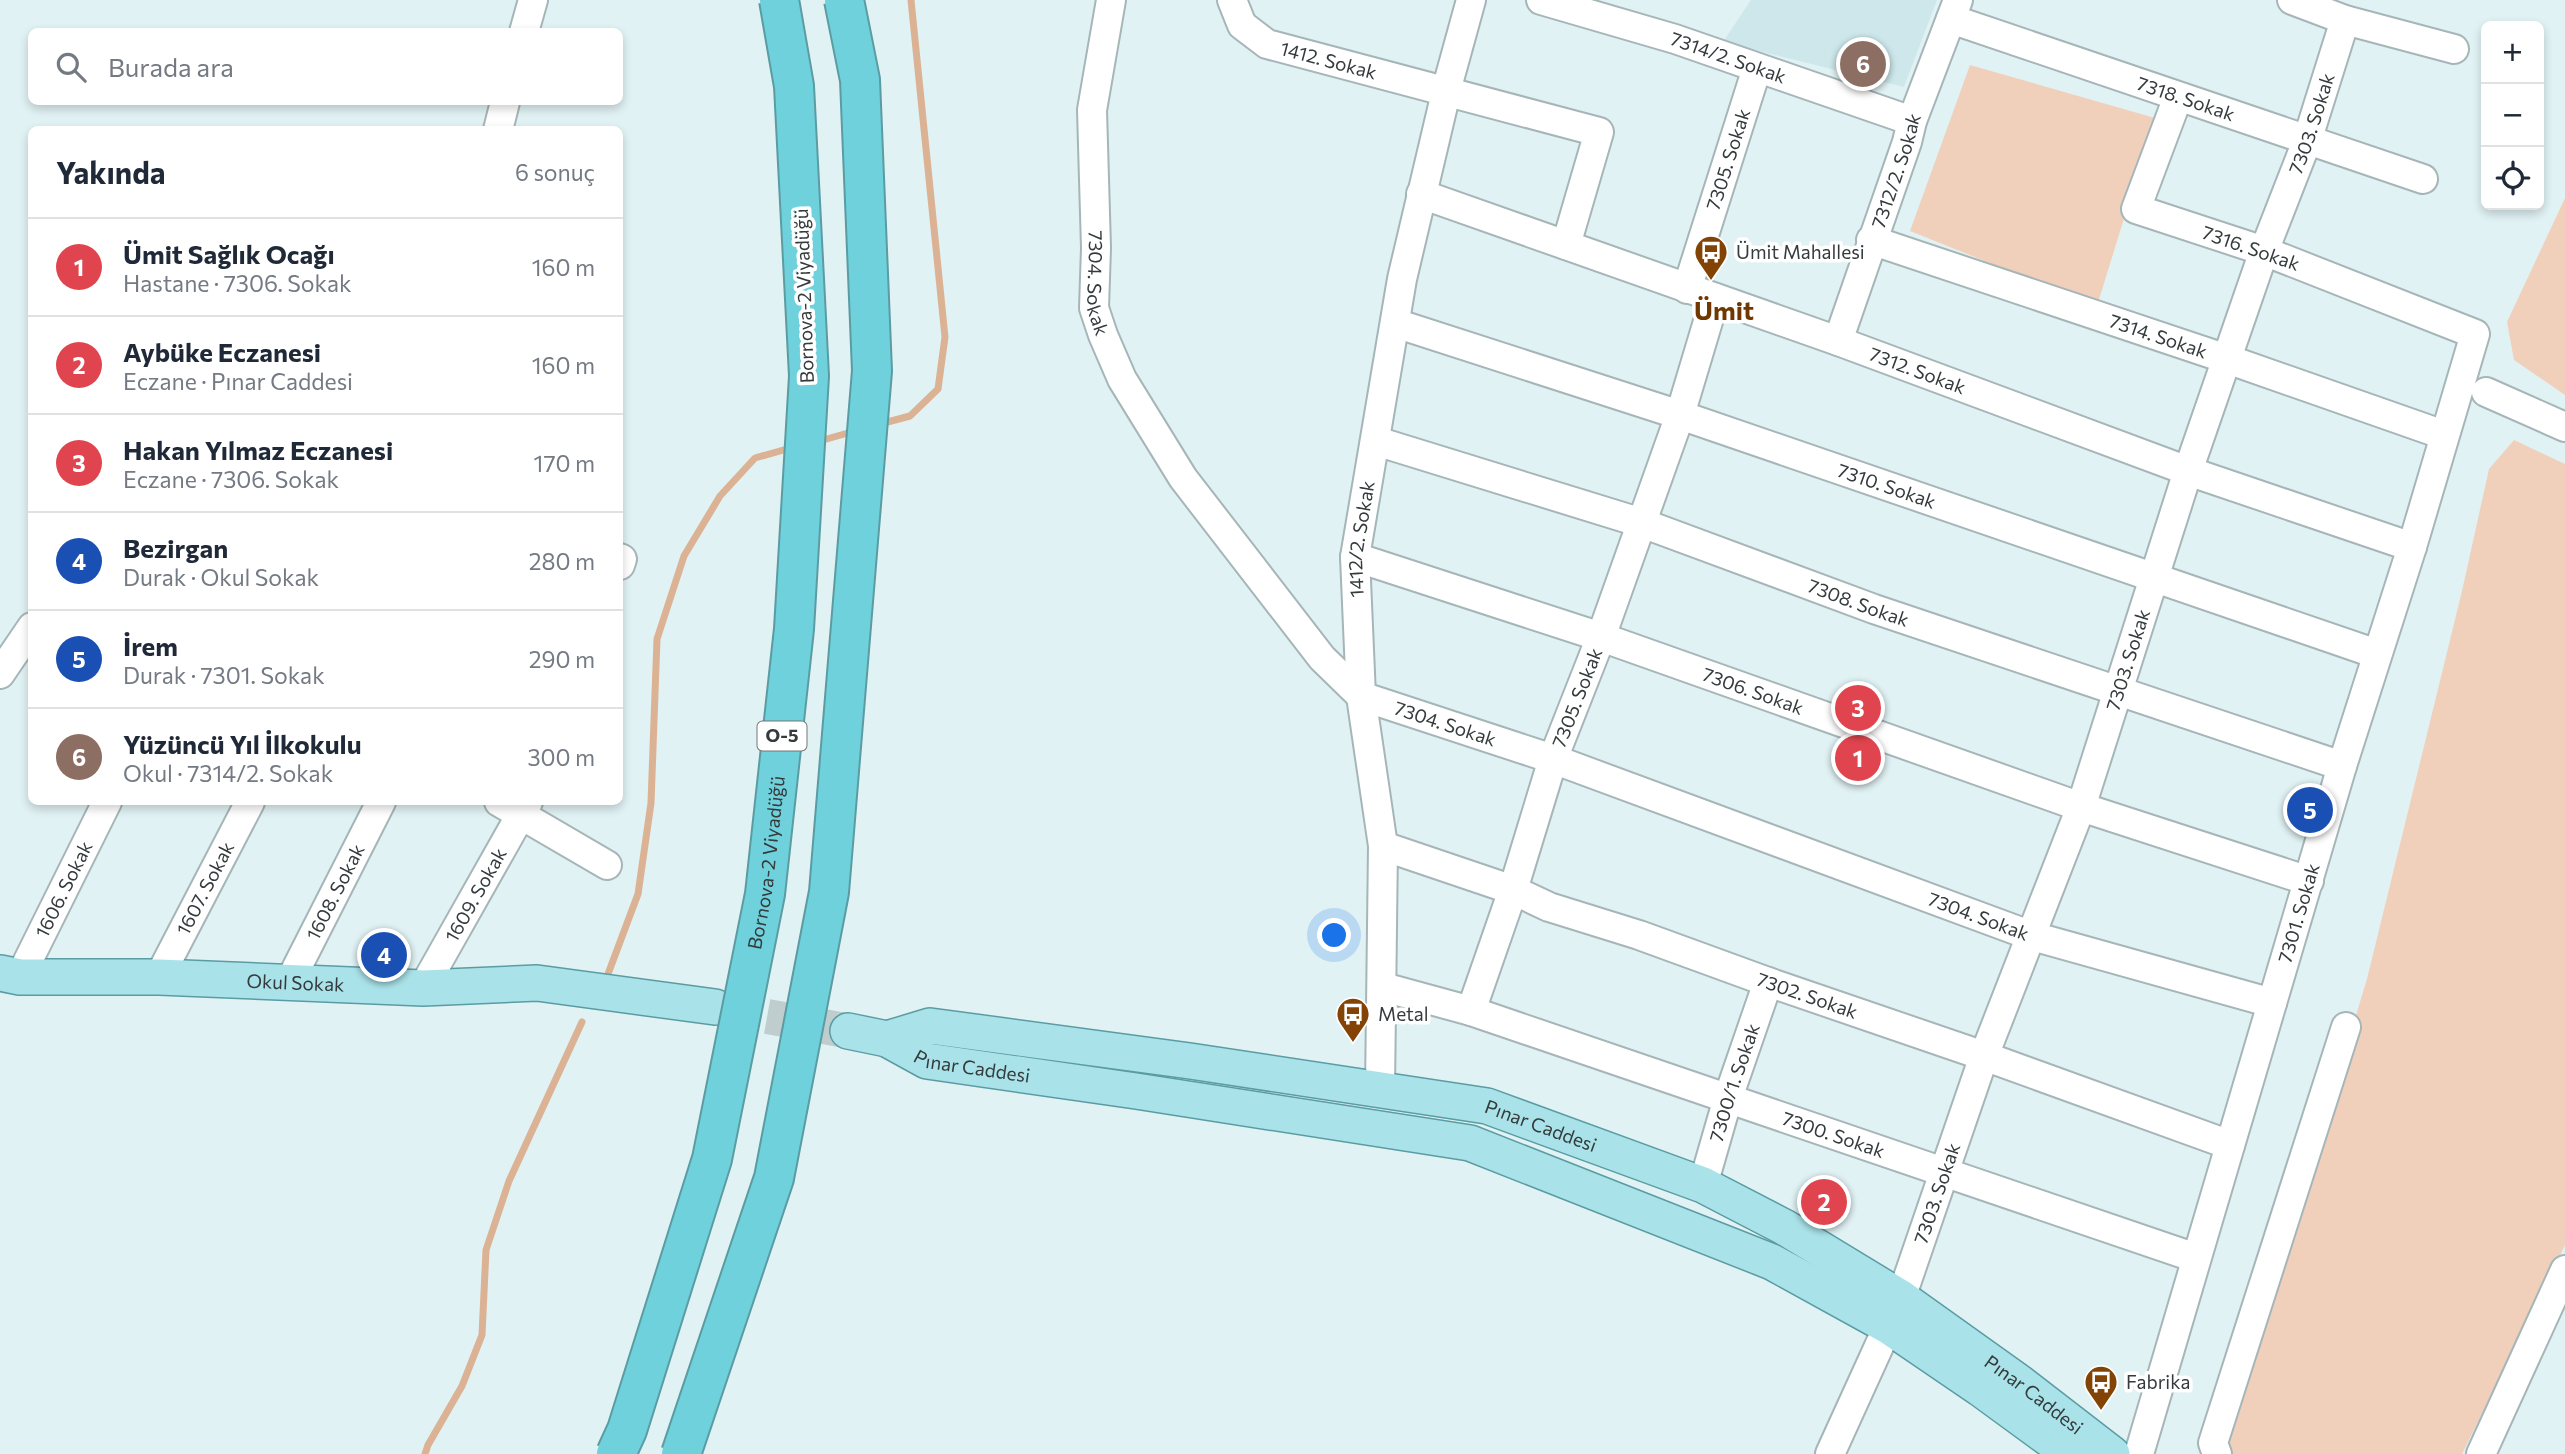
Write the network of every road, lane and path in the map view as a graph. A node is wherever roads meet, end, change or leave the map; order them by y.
1 (533, 0) edge
2 (779, 0) edge
3 (844, 0) edge
4 (1111, 0) edge
5 (1232, 0) edge
6 (1471, 0) edge
7 (1541, 0) edge
8 (2292, 0) edge
9 (1955, 9) edge
10 (2345, 20) junction
11 (525, 28) edge
12 (2454, 49) dead end
13 (1757, 68) junction
14 (1446, 93) junction
15 (2178, 97) junction
16 (504, 105) edge
17 (1912, 121) junction
18 (499, 126) edge
19 (2307, 141) junction
20 (2423, 179) dead end
21 (1421, 194) junction
22 (1871, 240) junction
23 (1566, 246) junction
24 (2264, 251) junction
25 (1687, 289) junction
26 (1715, 298) junction
27 (1395, 323) junction
28 (2475, 334) joint
29 (1838, 341) junction
30 (2227, 359) junction
31 (2486, 393) dead end
32 (1679, 415) junction
33 (2565, 427) edge
34 (2444, 435) junction
35 (1376, 441) junction
36 (2188, 471) junction
37 (1642, 523) junction
38 (2412, 547) junction
39 (1355, 557) junction
40 (2155, 578) junction
41 (28, 633) edge
42 (1601, 637) junction
43 (2377, 654) junction
44 (0, 674) edge
45 (2117, 692) junction
46 (1361, 696) junction
47 (1553, 759) junction
48 (2342, 766) junction
49 (105, 805) edge
50 (248, 805) edge
51 (378, 805) edge
52 (516, 805) edge
53 (2081, 807) junction
54 (1383, 846) junction
55 (607, 865) dead end
56 (2309, 881) junction
57 (1513, 890) junction
58 (2032, 936) junction
59 (10, 975) edge
60 (159, 977) junction
61 (1768, 982) junction
62 (289, 983) junction
63 (1383, 987) junction
64 (423, 988) junction
65 (2272, 1003) junction
66 (715, 1007) tunnel mouth
67 (1471, 1011) junction
68 (2346, 1027) dead end
69 (848, 1031) tunnel mouth
70 (887, 1039) junction
71 (1984, 1056) junction
72 (1380, 1090) junction
73 (1728, 1098) junction
74 (2230, 1145) junction
75 (1945, 1172) junction
76 (1703, 1185) junction
77 (2196, 1258) junction
78 (2565, 1270) edge
79 (1896, 1312) junction
80 (616, 1454) edge
81 (681, 1454) edge
82 (1830, 1454) edge
83 (2070, 1454) edge
84 (2112, 1454) edge
85 (2138, 1454) edge
86 (2217, 1454) edge
87 (2481, 1454) edge

1 - 11 street
2 - 80 highway, Bornova-2 Viyadüğü / O-5, bridge
3 - 81 highway, bridge
4 - 46 street, 7304. Sokak
5 - 14 street, 1412. Sokak
6 - 14 street, 1412/2. Sokak
7 - 13 street, 7314/2. Sokak
8 - 10 street
9 - 15 street, 7318. Sokak
9 - 17 street, 7312/2. Sokak
10 - 12 street
10 - 19 street, 7303. Sokak
13 - 17 street, 7314/2. Sokak
13 - 25 street, 7305. Sokak
14 - 21 street, 1412/2. Sokak
14 - 23 street, 1412. Sokak
15 - 19 street, 7318. Sokak
15 - 24 street, 7316. Sokak
16 - 18 street
17 - 22 street, 7312/2. Sokak
19 - 20 street, 7318. Sokak
19 - 24 street, 7303. Sokak
21 - 23 street, 7312. Sokak
21 - 27 street, 1412/2. Sokak
22 - 29 street, 7312/2. Sokak
22 - 30 street, 7314. Sokak
23 - 25 street, 7312. Sokak
24 - 28 street, 7316. Sokak
24 - 30 street, 7303. Sokak
25 - 26 street, 7312. Sokak
26 - 29 street, 7312. Sokak
26 - 32 street, 7305. Sokak
27 - 32 street, 7310. Sokak
27 - 35 street, 1412/2. Sokak
28 - 34 street, 7301. Sokak
29 - 36 street, 7312. Sokak
30 - 34 street, 7314. Sokak
30 - 36 street, 7303. Sokak
31 - 33 street
32 - 37 street, 7305. Sokak
32 - 40 street, 7310. Sokak
34 - 38 street, 7301. Sokak
35 - 37 street, 7308. Sokak
35 - 39 street, 1412/2. Sokak
36 - 38 street, 7312. Sokak
36 - 40 street, 7303. Sokak
37 - 42 street, 7305. Sokak
37 - 45 street, 7308. Sokak
38 - 43 street, 7301. Sokak
39 - 42 street, 7306. Sokak
39 - 46 street, 1412/2. Sokak
40 - 43 street, 7310. Sokak
40 - 45 street, 7303. Sokak
41 - 44 street
42 - 47 street, 7305. Sokak
42 - 53 street, 7306. Sokak
43 - 48 street, 7301. Sokak
45 - 48 street, 7308. Sokak
45 - 53 street, 7303. Sokak
46 - 47 street, 7304. Sokak
46 - 54 street, 1412/2. Sokak
47 - 57 street, 7305. Sokak
47 - 58 street, 7304. Sokak
48 - 56 street, 7301. Sokak
49 - 59 street, 1606. Sokak
50 - 60 street, 1607. Sokak
51 - 62 street, 1608. Sokak
52 - 55 street
52 - 64 street, 1609. Sokak
53 - 56 street, 7306. Sokak
53 - 58 street, 7303. Sokak
54 - 57 street, 7302. Sokak
54 - 63 street, 1412/2. Sokak
56 - 65 street, 7301. Sokak
57 - 61 street, 7302. Sokak
57 - 67 street, 7305. Sokak
58 - 65 street, 7304. Sokak
58 - 71 street, 7303. Sokak
59 - 60 main road, Okul Sokak
60 - 62 main road, Okul Sokak
61 - 71 street, 7302. Sokak
61 - 73 street, 7300/1. Sokak
62 - 64 main road, Okul Sokak
63 - 67 street
63 - 72 street, 1412/2. Sokak
64 - 66 main road, Okul Sokak
65 - 74 street, 7301. Sokak
67 - 73 street, 7300. Sokak
68 - 86 street
69 - 70 main road, Pınar Caddesi
70 - 72 main road, Pınar Caddesi
70 - 79 main road, Pınar Caddesi
71 - 74 street, 7302. Sokak
71 - 75 street, 7303. Sokak
72 - 76 main road, Pınar Caddesi
73 - 75 street, 7300. Sokak
73 - 76 street, 7300/1. Sokak
74 - 77 street, 7301. Sokak
75 - 77 street, 7300. Sokak
75 - 79 street, 7303. Sokak
76 - 79 main road, Pınar Caddesi
77 - 85 street, 7301. Sokak
78 - 87 street
79 - 82 street, 7303. Sokak
79 - 83 main road, Pınar Caddesi
79 - 84 main road, Pınar Caddesi

